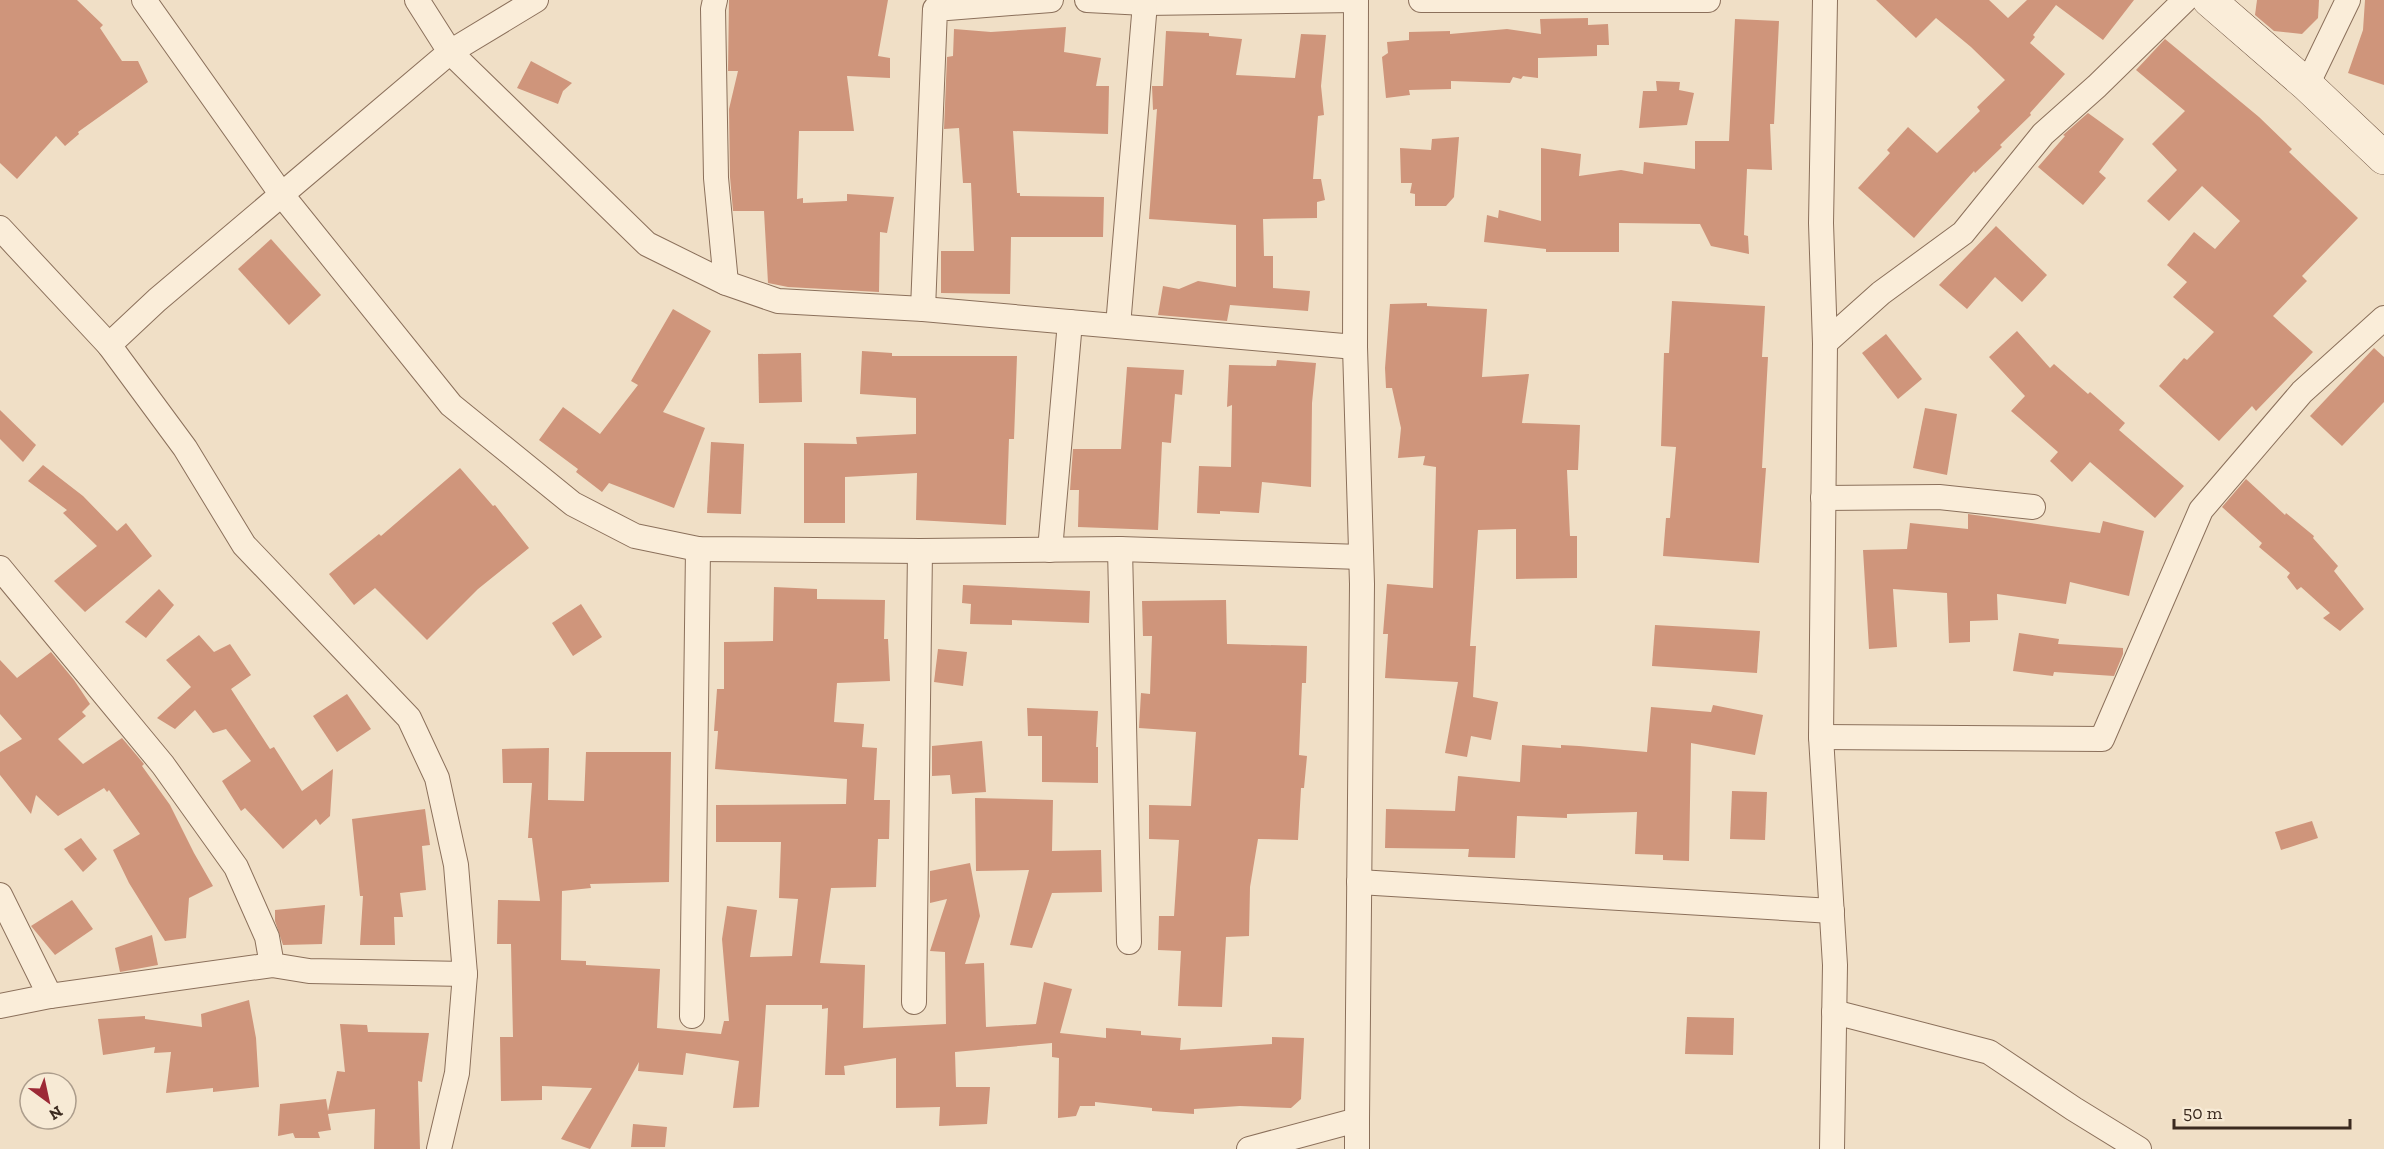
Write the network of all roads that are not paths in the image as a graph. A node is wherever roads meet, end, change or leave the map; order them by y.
1 (144, 0) edge
2 (417, 0) edge
3 (536, 0) edge
4 (715, 0) edge
5 (1051, 0) edge
6 (1087, 0) edge
7 (1356, 0) edge
8 (1421, 0) edge
9 (1708, 0) edge
10 (1825, 0) edge
11 (2185, 0) edge
12 (2209, 0) edge
13 (2348, 0) edge
14 (1145, 3) junction
15 (450, 52) junction
16 (2307, 85) junction
17 (2384, 158) edge
18 (282, 195) junction
19 (0, 228) edge
20 (726, 283) junction
21 (923, 309) junction
22 (2384, 318) edge
23 (1070, 322) junction
24 (1118, 326) junction
25 (1825, 343) junction
26 (109, 345) junction
27 (1355, 348) junction
28 (1823, 498) junction
29 (2033, 507) dead end
30 (698, 549) junction
31 (1120, 549) junction
32 (1050, 550) junction
33 (920, 551) junction
34 (1361, 557) junction
35 (0, 568) edge
36 (1821, 737) junction
37 (1359, 882) junction
38 (0, 895) edge
39 (1832, 911) junction
40 (1129, 942) dead end
41 (272, 965) junction
42 (465, 974) junction
43 (50, 996) junction
44 (914, 1002) dead end
45 (0, 1006) edge
46 (1834, 1012) junction
47 (692, 1016) dead end
48 (1356, 1120) junction
49 (439, 1149) edge
50 (1249, 1149) edge
51 (1357, 1149) edge
52 (1832, 1149) edge
53 (2139, 1149) edge

1 - 18 street
2 - 15 street
3 - 15 street
4 - 20 street
5 - 21 street
6 - 14 street
7 - 14 street
7 - 27 street
8 - 9 street
10 - 25 street
11 - 25 street
12 - 16 street
13 - 16 street
14 - 24 street
15 - 18 street
15 - 20 street
16 - 17 street
18 - 26 street
18 - 30 street
19 - 26 street
20 - 21 street
21 - 23 street
22 - 36 street
23 - 24 street
23 - 32 street
24 - 27 street
25 - 28 street
26 - 42 street
27 - 34 street
28 - 29 street
28 - 36 street
30 - 33 street
30 - 47 street
31 - 32 street
31 - 34 street
31 - 40 street
32 - 33 street
33 - 44 street
34 - 37 street
35 - 41 street
36 - 39 street
37 - 39 street
37 - 48 street
38 - 43 street
39 - 46 street
41 - 42 street
41 - 43 street
42 - 49 street
43 - 45 street
46 - 52 street
46 - 53 street
48 - 50 street
48 - 51 street

